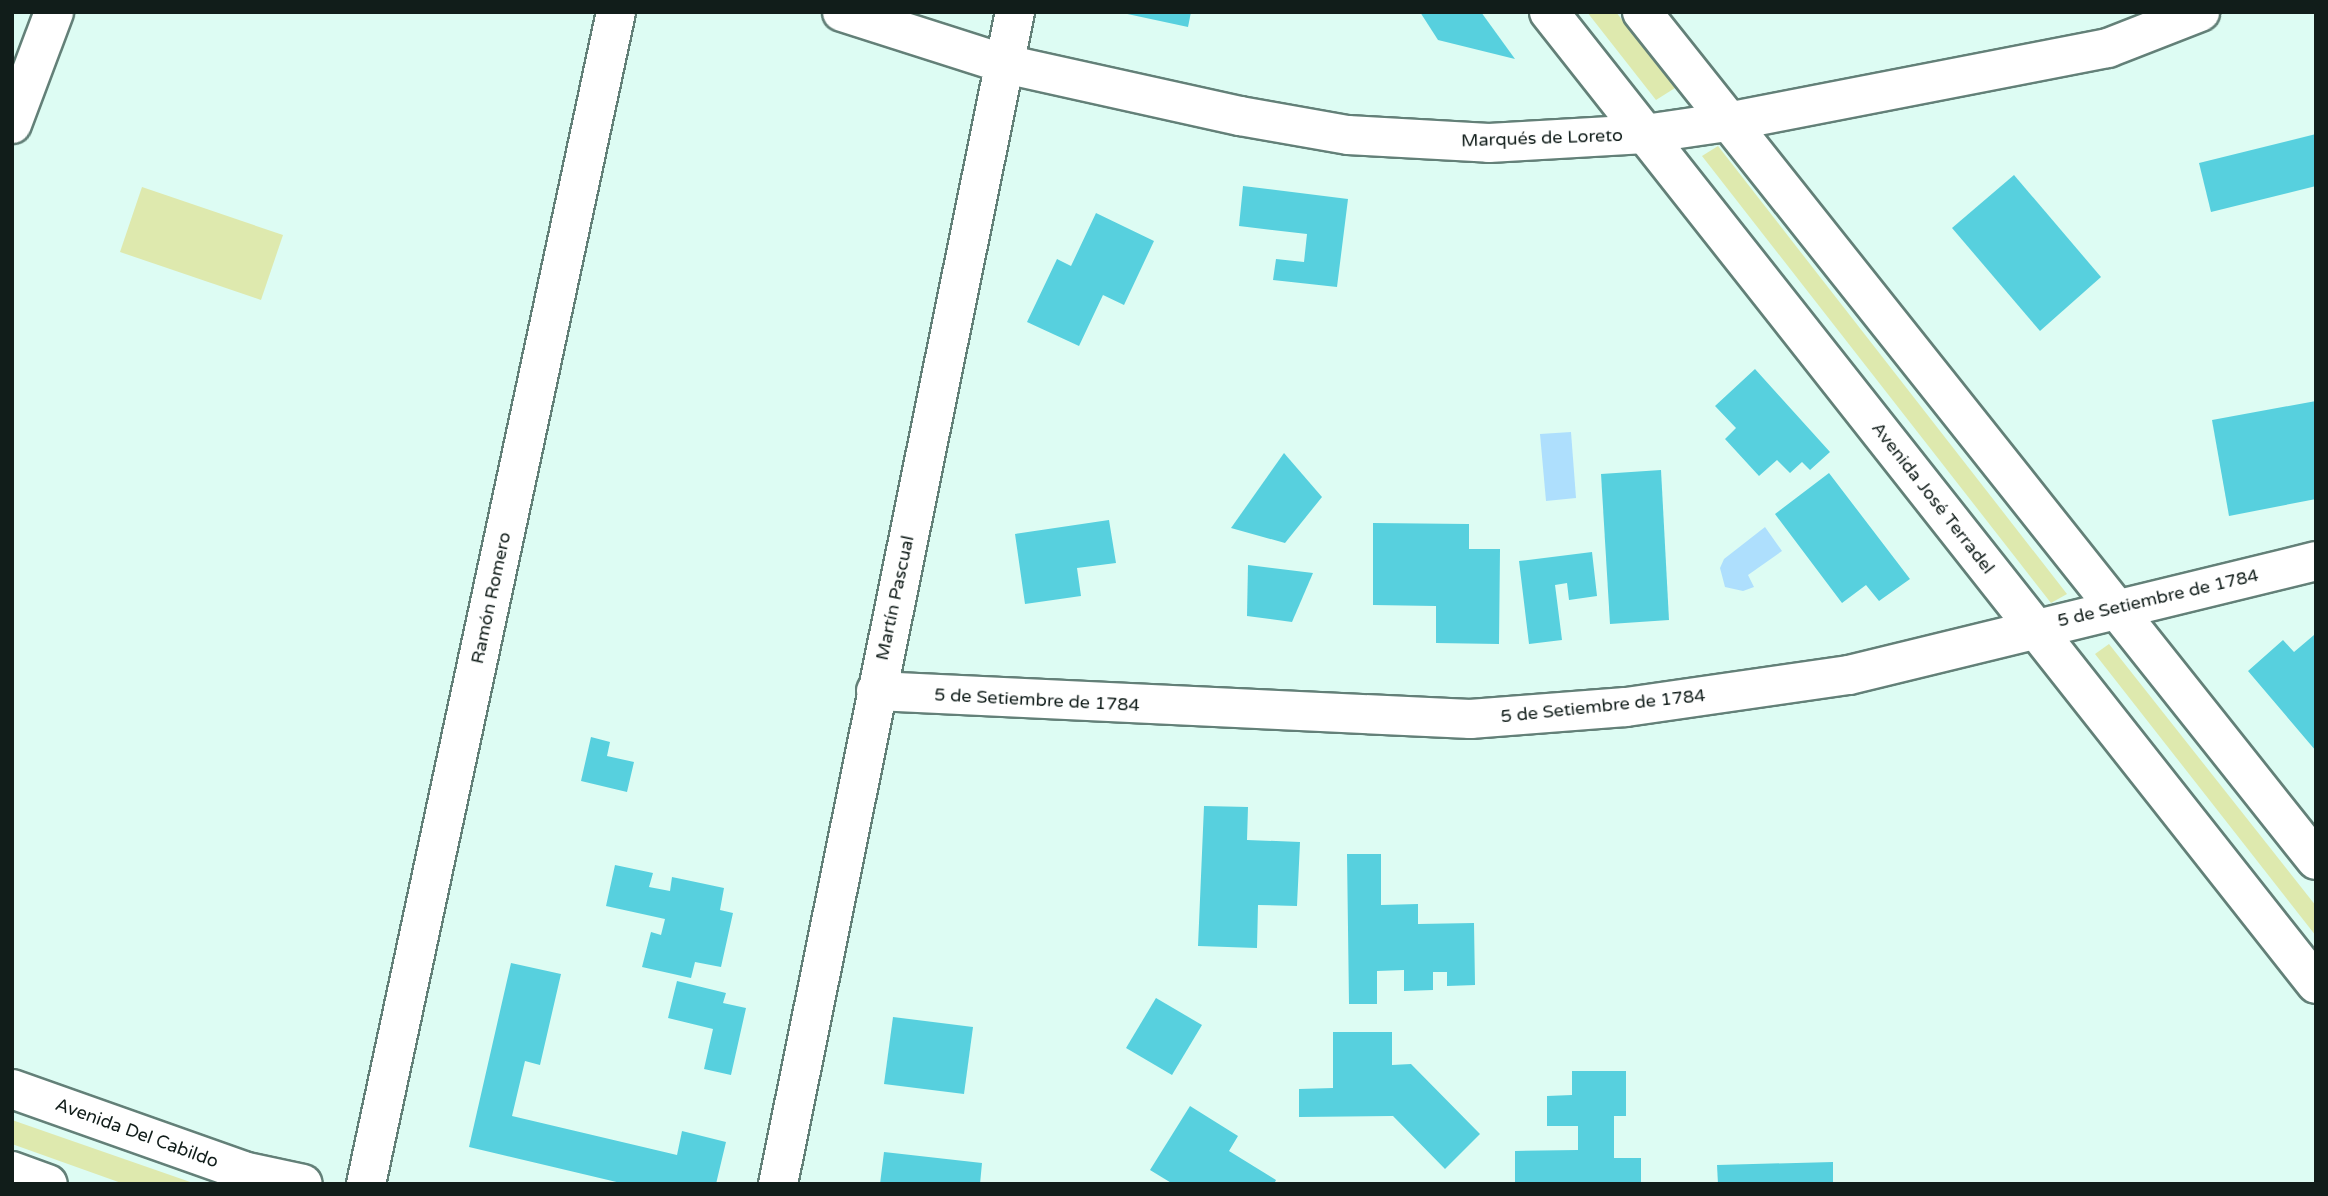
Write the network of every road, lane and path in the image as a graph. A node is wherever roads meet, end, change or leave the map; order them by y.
1 (54, 12) edge
2 (616, 12) edge
3 (842, 12) edge
4 (1015, 12) edge
5 (1549, 12) edge
6 (1642, 12) edge
7 (2200, 12) edge
8 (1005, 64) junction
9 (1727, 122) junction
10 (12, 124) edge
11 (1645, 134) junction
12 (2316, 561) edge
13 (2116, 607) junction
14 (2034, 626) junction
15 (876, 691) junction
16 (2316, 860) edge
17 (2316, 984) edge
18 (12, 1089) edge
19 (12, 1171) edge
20 (48, 1184) edge
21 (303, 1184) edge
22 (366, 1184) edge
23 (778, 1184) edge

1 - 10 street
2 - 22 street, Ramón Romero
3 - 8 street, Marqués de Loreto
4 - 8 street, Martín Pascual
5 - 11 street, Avenida José Terradel
6 - 9 street
7 - 9 street, Marqués de Loreto
8 - 11 street, Marqués de Loreto
8 - 15 street, Martín Pascual
9 - 11 street, Marqués de Loreto
9 - 13 street
11 - 14 street, Avenida José Terradel
12 - 13 street, 5 de Setiembre de 1784
13 - 14 street, 5 de Setiembre de 1784
13 - 16 street
14 - 15 street, 5 de Setiembre de 1784
14 - 17 street, Avenida José Terradel
15 - 23 street, Martín Pascual
18 - 21 street, Avenida Del Cabildo
19 - 20 street

